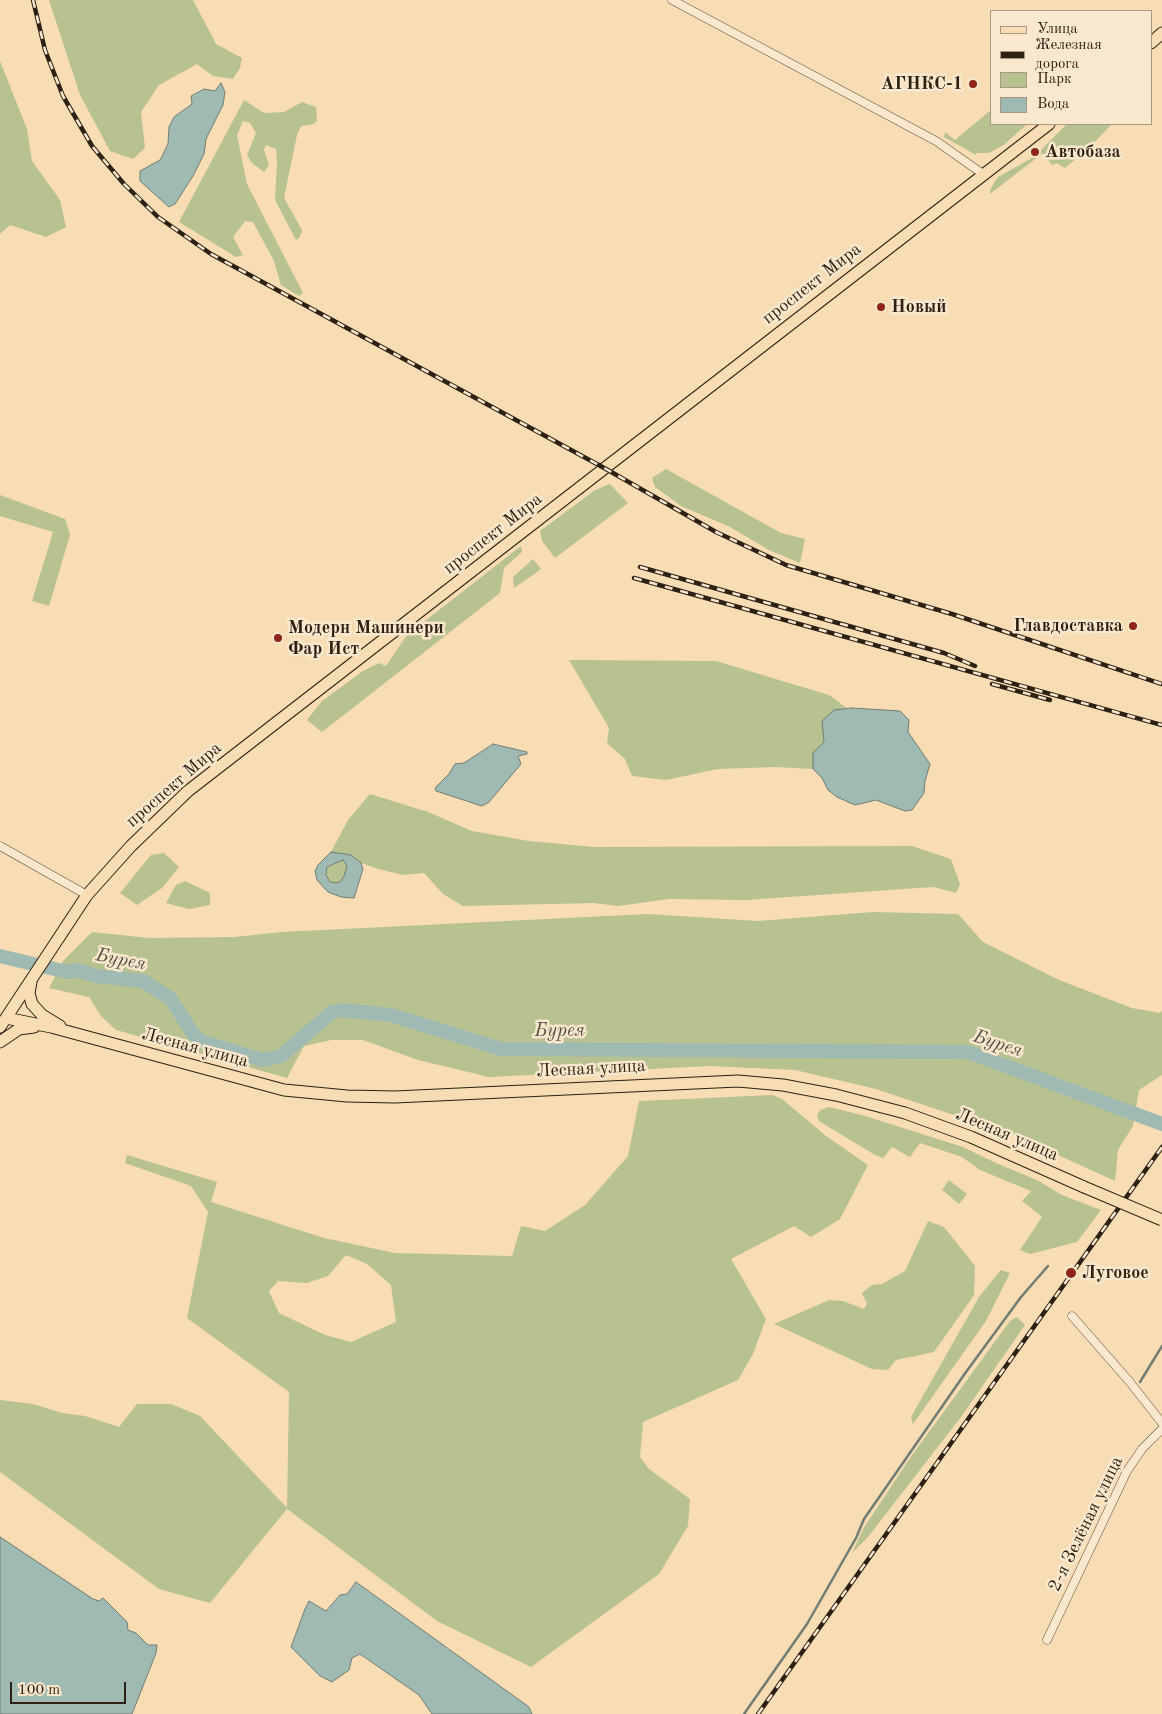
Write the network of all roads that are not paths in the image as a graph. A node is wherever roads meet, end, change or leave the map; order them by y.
1 (672, 0) edge
2 (1162, 33) edge
3 (1152, 42) edge
4 (1048, 125) edge
5 (983, 174) junction
6 (0, 846) edge
7 (88, 895) junction
8 (32, 976) junction
9 (2, 1021) edge
10 (47, 1026) junction
11 (73, 1033) junction
12 (0, 1042) edge
13 (1162, 1220) edge
14 (1072, 1316) dead end
15 (1162, 1423) edge
16 (1162, 1429) edge
17 (1047, 1640) dead end

1 - 5 street
2 - 3 main road
4 - 5 main road, проспект Мира
5 - 7 main road, проспект Мира
6 - 7 street
7 - 8 main road, проспект Мира
8 - 9 main road, проспект Мира
8 - 11 main road
9 - 10 main road, Лесная улица
10 - 11 main road, Лесная улица
10 - 12 main road
11 - 13 main road, Лесная улица, bridge
14 - 15 street
16 - 17 street, 2-я Зелёная улица

